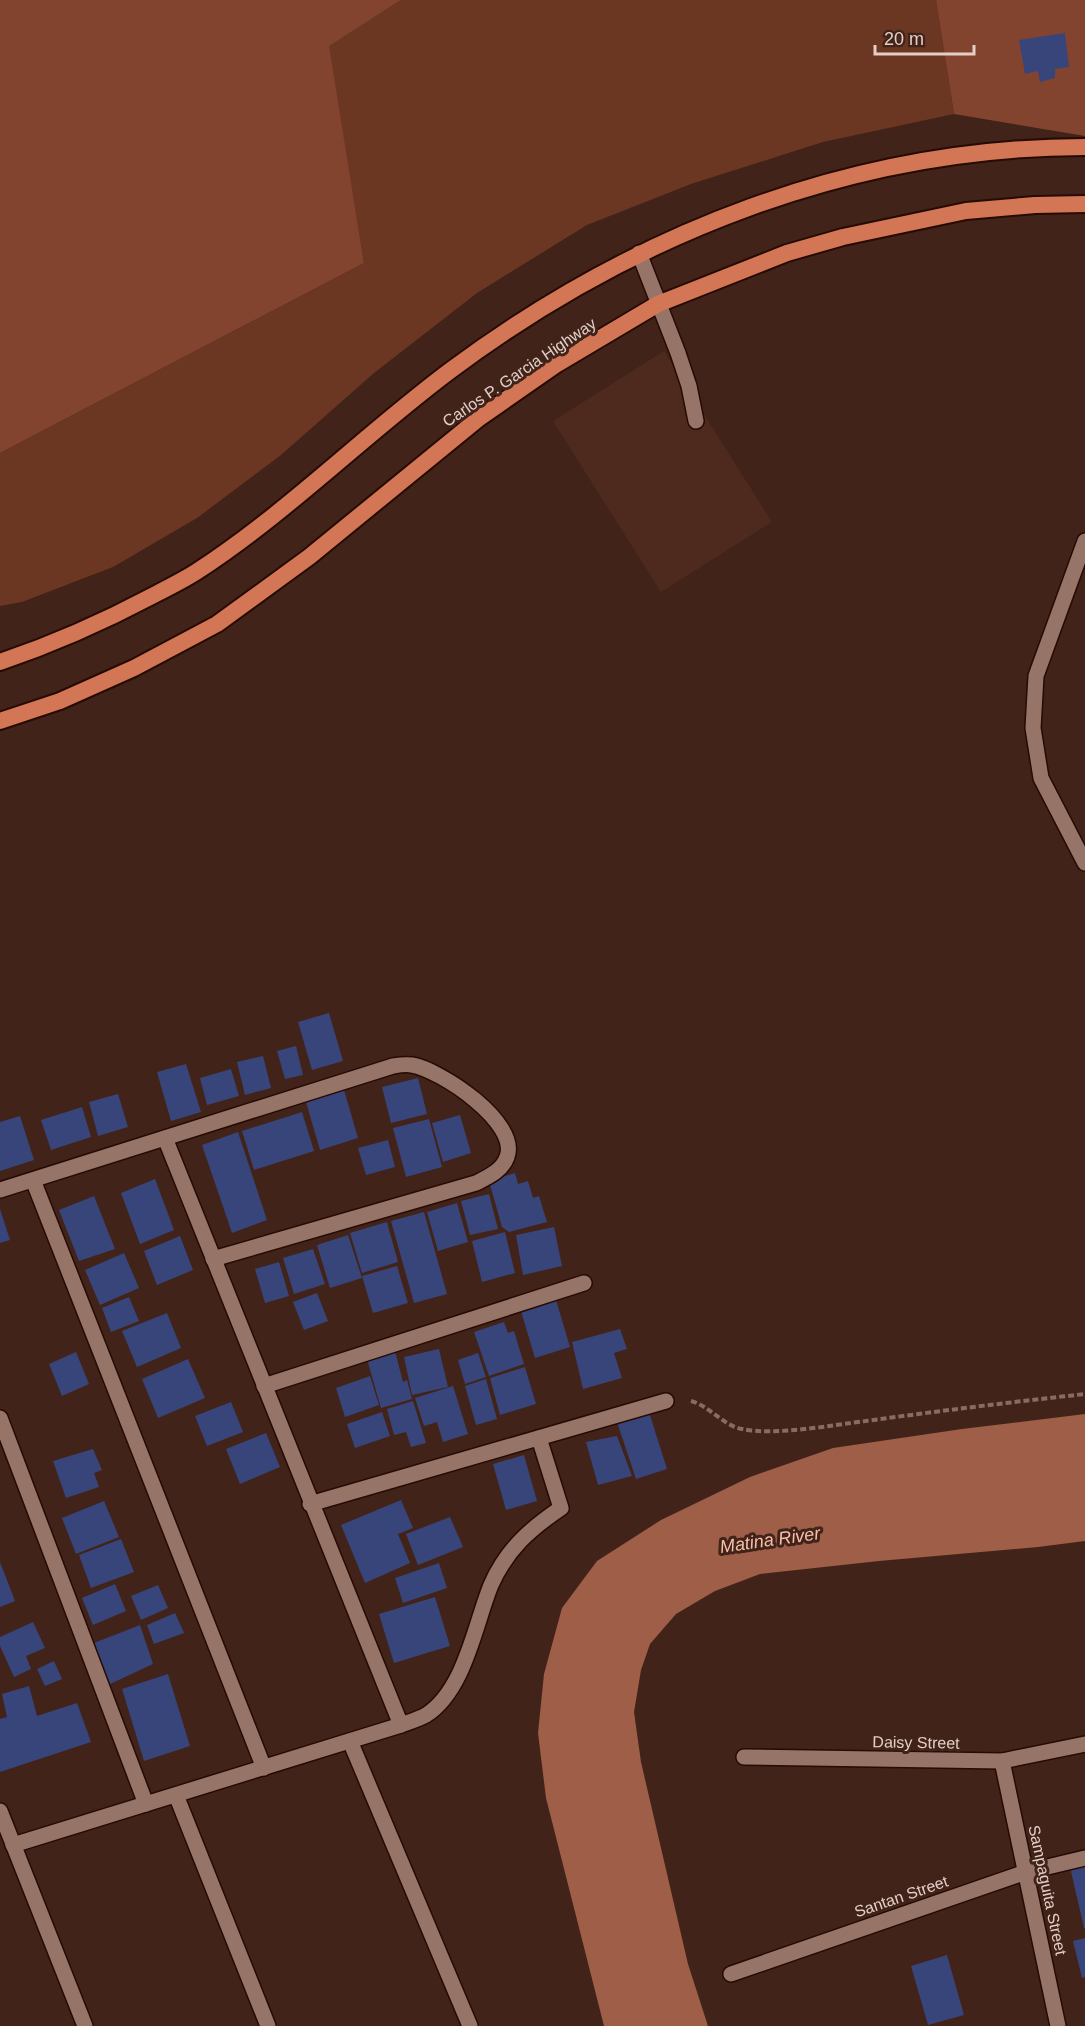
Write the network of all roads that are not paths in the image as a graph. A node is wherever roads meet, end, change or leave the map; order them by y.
1 (1085, 147) edge
2 (1085, 204) edge
3 (639, 254) junction
4 (658, 304) junction
5 (696, 421) dead end
6 (1085, 541) edge
7 (0, 662) edge
8 (0, 721) edge
9 (1085, 863) edge
10 (165, 1138) junction
11 (33, 1180) junction
12 (0, 1190) edge
13 (213, 1259) junction
14 (584, 1283) dead end
15 (264, 1386) junction
16 (666, 1401) road end
17 (0, 1418) edge
18 (539, 1437) junction
19 (310, 1504) junction
20 (401, 1725) junction
21 (350, 1741) junction
22 (1085, 1744) edge
23 (744, 1757) dead end
24 (1002, 1761) junction
25 (264, 1768) junction
26 (176, 1795) junction
27 (146, 1804) junction
28 (0, 1811) edge
29 (14, 1845) junction
30 (1085, 1858) edge
31 (1026, 1872) junction
32 (731, 1974) dead end
33 (85, 2026) edge
34 (268, 2026) edge
35 (470, 2026) edge
36 (1058, 2026) edge

1 - 3 highway
2 - 4 highway, Carlos P. Garcia Highway
3 - 4 street
3 - 7 highway
4 - 5 street
4 - 8 highway, Carlos P. Garcia Highway
6 - 9 street
10 - 11 street
10 - 13 street
10 - 13 street
11 - 12 street
11 - 25 street
13 - 15 street
14 - 15 street
15 - 19 street
16 - 18 street
17 - 27 street
18 - 19 street
18 - 20 street
19 - 20 street
20 - 21 street
21 - 25 street
21 - 35 street
22 - 24 street, Daisy Street
23 - 24 street, Daisy Street
24 - 31 street, Sampaguita Street
25 - 26 street
26 - 27 street
26 - 34 street
27 - 29 street
28 - 29 street
29 - 33 street
30 - 31 street, Santan Street
31 - 32 street, Santan Street
31 - 36 street, Sampaguita Street

